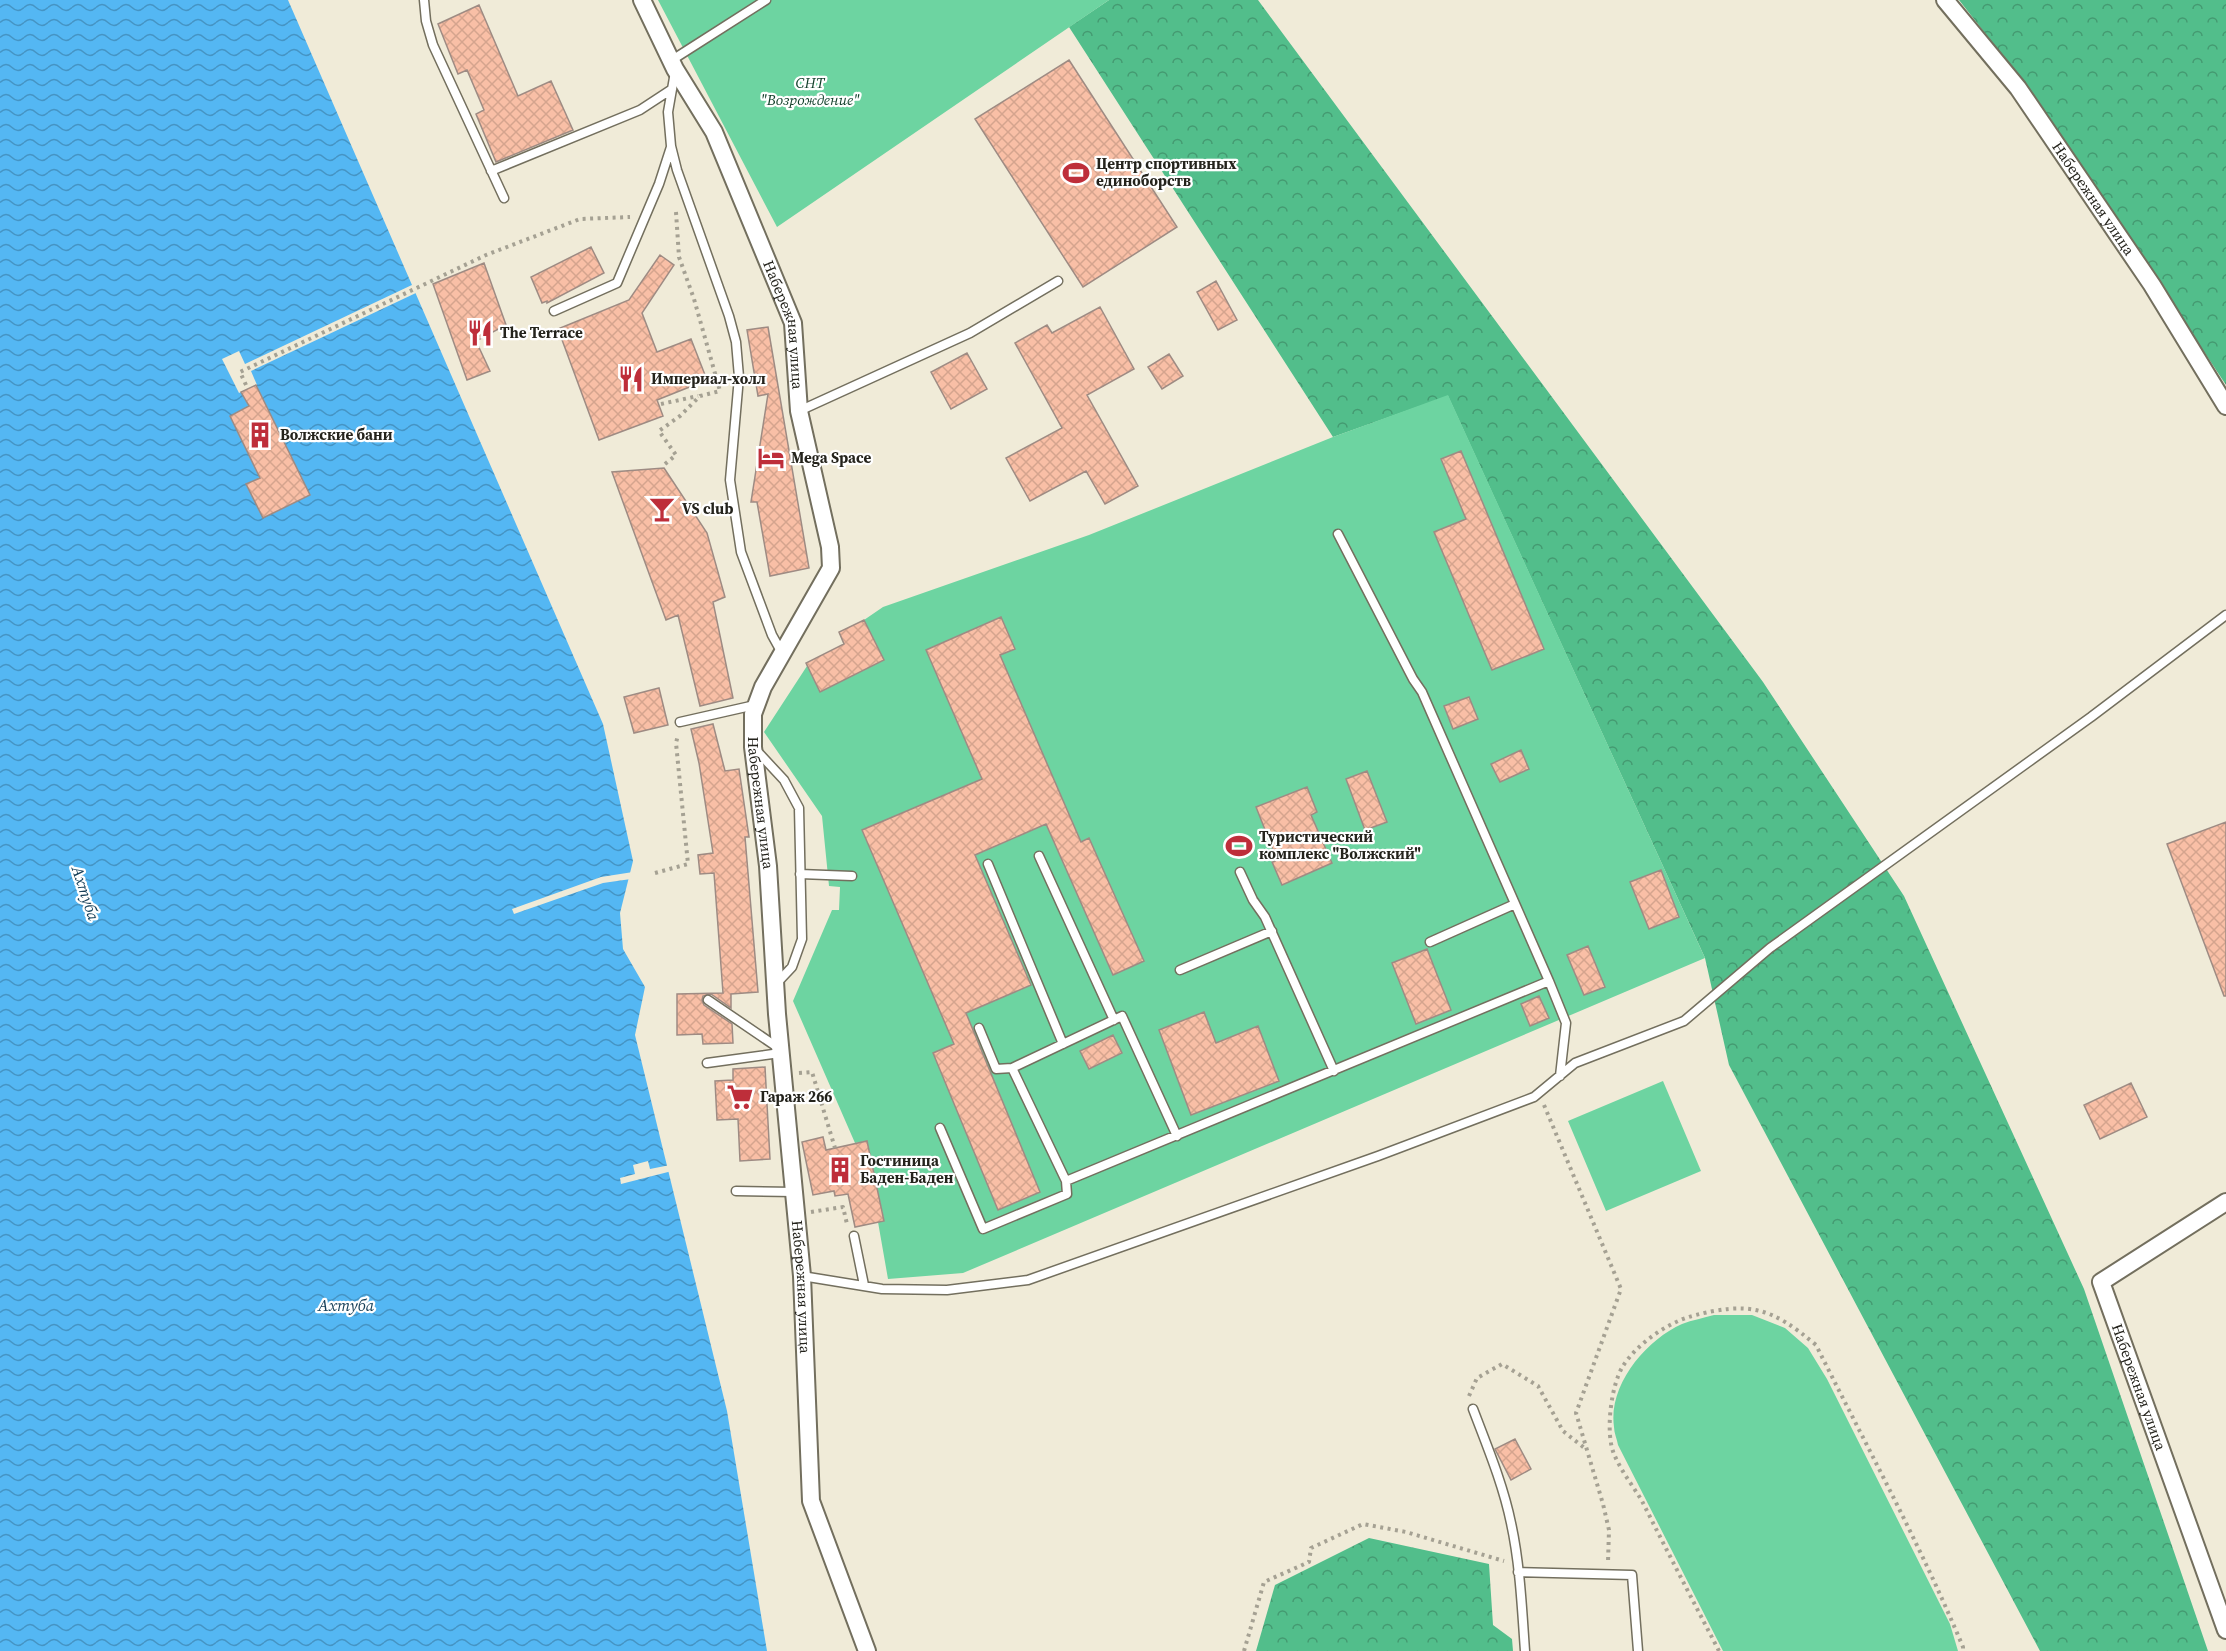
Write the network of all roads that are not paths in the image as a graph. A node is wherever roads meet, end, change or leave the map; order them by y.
1 (424, 0) edge
2 (642, 0) edge
3 (765, 0) edge
4 (1945, 0) edge
5 (674, 64) junction
6 (672, 89) junction
7 (671, 146) junction
8 (491, 171) junction
9 (504, 198) dead end
10 (1058, 281) dead end
11 (554, 311) dead end
12 (2226, 406) edge
13 (799, 411) junction
14 (1338, 534) dead end
15 (2226, 615) edge
16 (782, 654) junction
17 (756, 705) junction
18 (680, 723) road end
19 (753, 747) junction
20 (1039, 856) dead end
21 (988, 864) dead end
22 (1240, 872) dead end
23 (800, 874) junction
24 (852, 876) dead end
25 (1515, 904) junction
26 (1272, 931) junction
27 (1430, 942) dead end
28 (1180, 970) dead end
29 (1549, 981) junction
30 (775, 984) junction
31 (708, 1000) dead end
32 (1114, 1020) junction
33 (979, 1028) dead end
34 (1063, 1044) junction
35 (780, 1051) junction
36 (707, 1063) dead end
37 (1012, 1068) junction
38 (1334, 1071) junction
39 (1560, 1076) junction
40 (940, 1128) dead end
41 (1177, 1136) junction
42 (1066, 1181) junction
43 (736, 1191) dead end
44 (794, 1192) junction
45 (2226, 1202) edge
46 (854, 1236) road end
47 (802, 1276) junction
48 (864, 1285) junction
49 (1473, 1409) road end
50 (1517, 1568) junction
51 (2226, 1630) edge
52 (867, 1651) edge
53 (1525, 1651) edge
54 (1638, 1651) edge

1 - 8 lane
2 - 5 street, Набережная улица
3 - 5 lane
4 - 12 street, Набережная улица
5 - 6 lane
5 - 13 street, Набережная улица
6 - 7 lane
6 - 8 lane
7 - 11 lane
7 - 16 lane
8 - 9 lane
10 - 13 lane
13 - 16 street, Набережная улица
14 - 25 lane
15 - 39 lane
16 - 17 street, Набережная улица
17 - 18 lane
17 - 19 street, Набережная улица
19 - 23 lane
19 - 30 street, Набережная улица
20 - 32 lane
21 - 34 lane
22 - 26 lane
23 - 24 lane
23 - 30 lane
25 - 27 lane
25 - 29 lane
26 - 28 lane
26 - 38 lane
29 - 38 lane
29 - 39 lane
30 - 35 street, Набережная улица
31 - 35 lane
32 - 34 lane
32 - 41 lane
33 - 37 lane
34 - 37 lane
35 - 36 lane
35 - 44 street, Набережная улица
37 - 42 lane
38 - 41 lane
39 - 48 lane
40 - 42 lane
41 - 42 lane
43 - 44 lane
44 - 47 street, Набережная улица
45 - 51 street, Набережная улица
46 - 48 lane
47 - 48 lane
47 - 52 street, Набережная улица
49 - 50 lane
50 - 53 lane
50 - 54 lane

